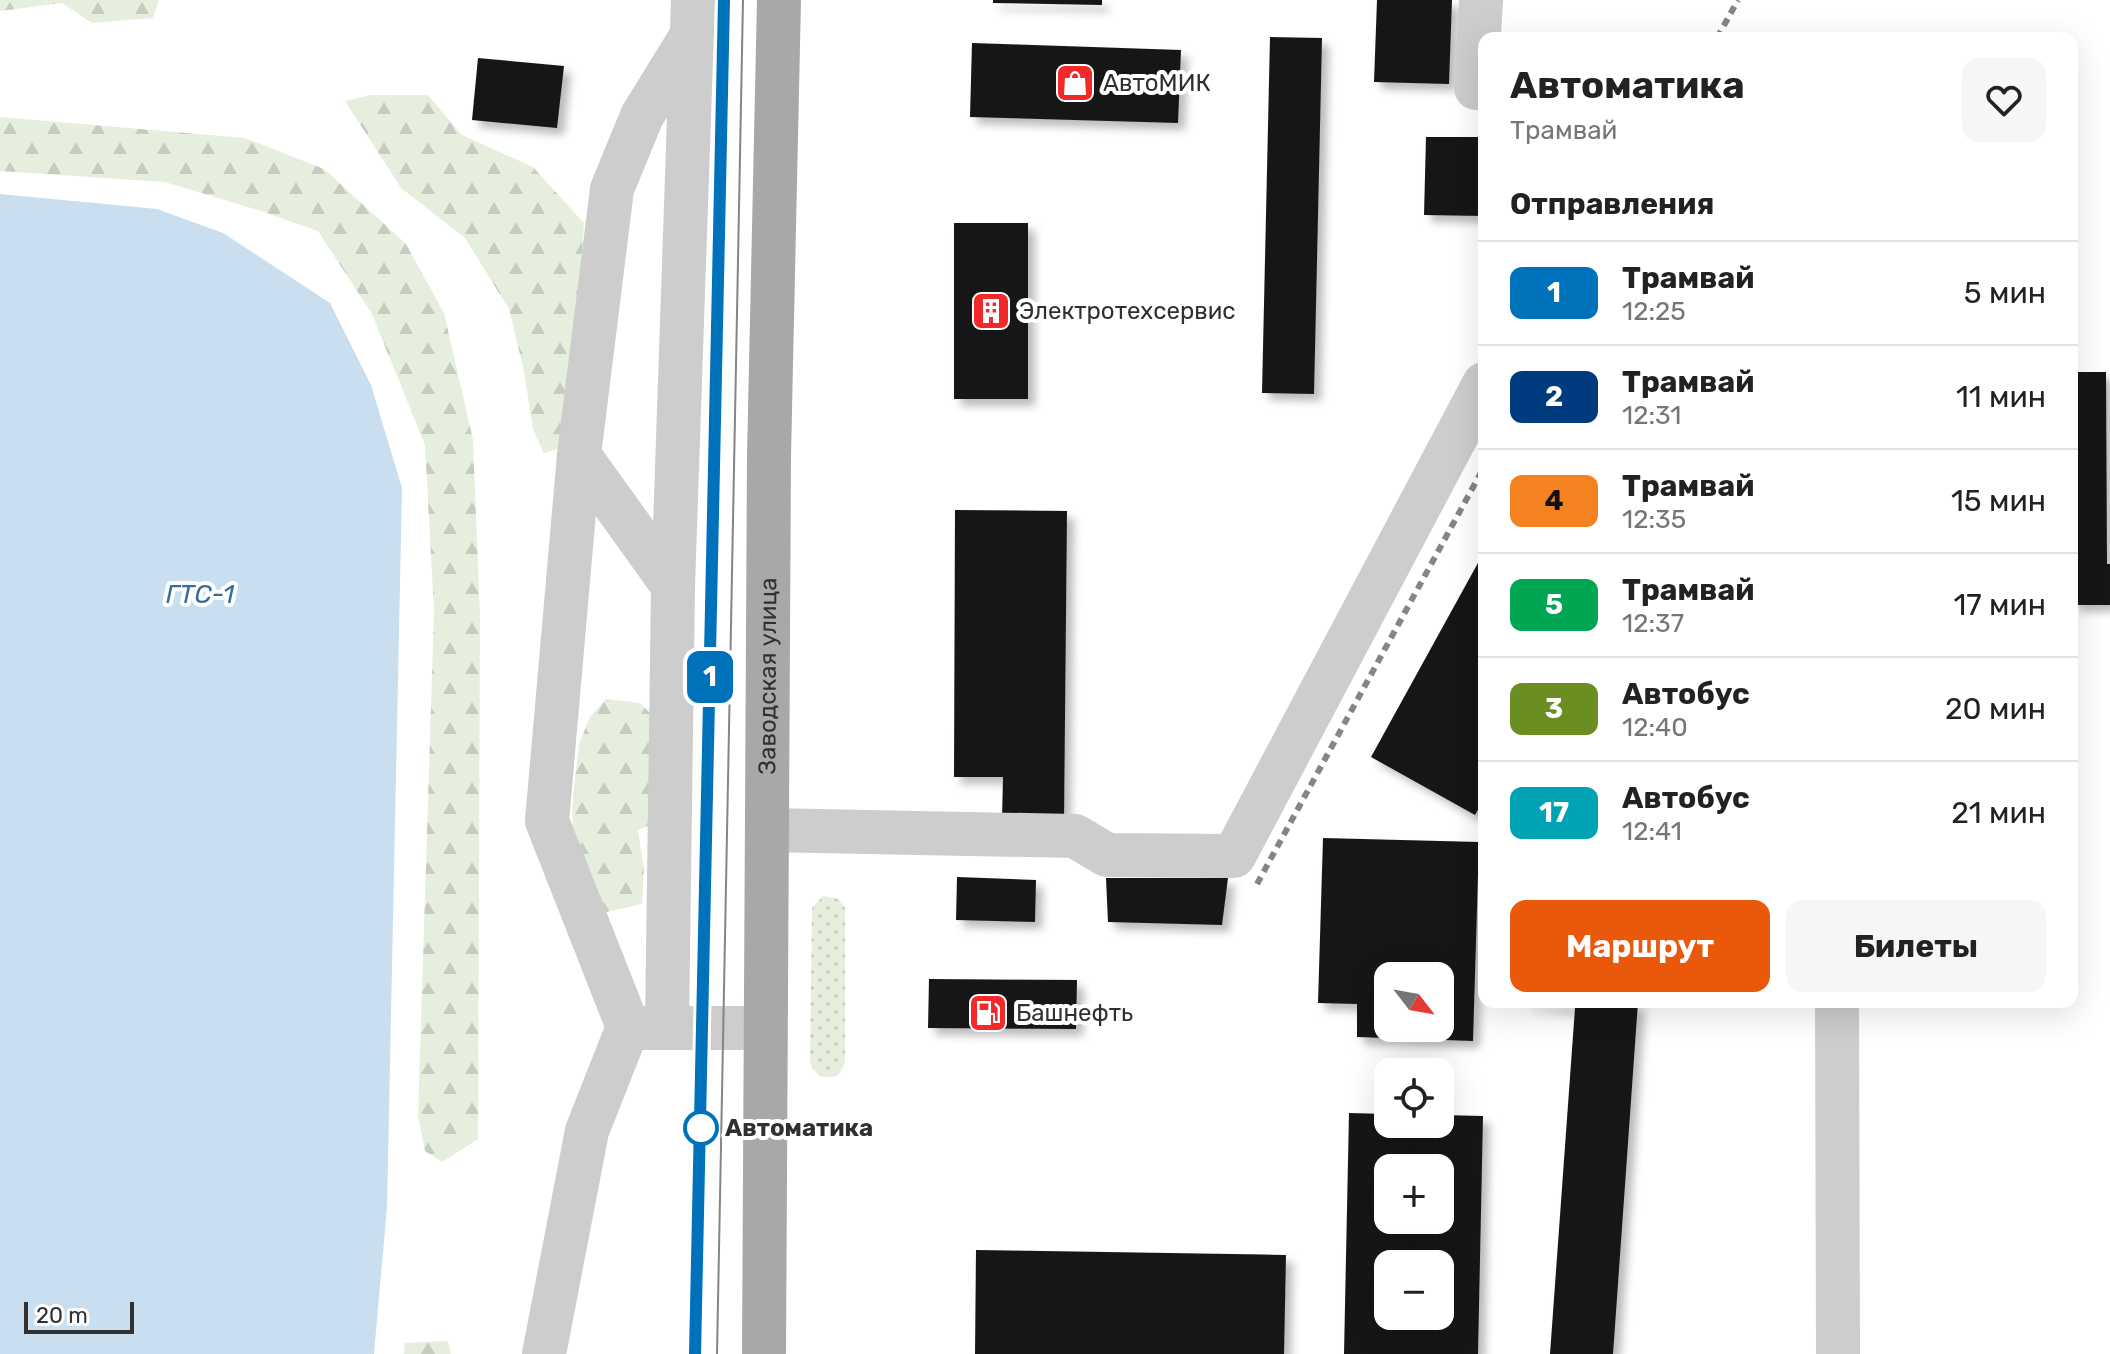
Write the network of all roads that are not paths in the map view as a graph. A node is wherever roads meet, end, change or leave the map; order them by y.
1 (779, 0) edge
2 (1481, 0) edge
3 (693, 18) edge
4 (1479, 32) edge
5 (1478, 53) edge
6 (1476, 88) dead end
7 (1478, 395) edge
8 (579, 455) junction
9 (673, 586) junction
10 (767, 830) junction
11 (1837, 1008) edge
12 (648, 1028) junction
13 (765, 1028) junction
14 (544, 1354) edge
15 (764, 1354) edge
16 (1838, 1354) edge

1 - 10 main road, Заводская улица
2 - 4 lane
3 - 8 lane
3 - 9 lane
5 - 6 lane
7 - 10 lane
8 - 9 lane
8 - 12 lane
9 - 12 lane
10 - 13 main road, Заводская улица
11 - 16 lane
12 - 13 lane
12 - 14 lane
13 - 15 main road, Заводская улица

